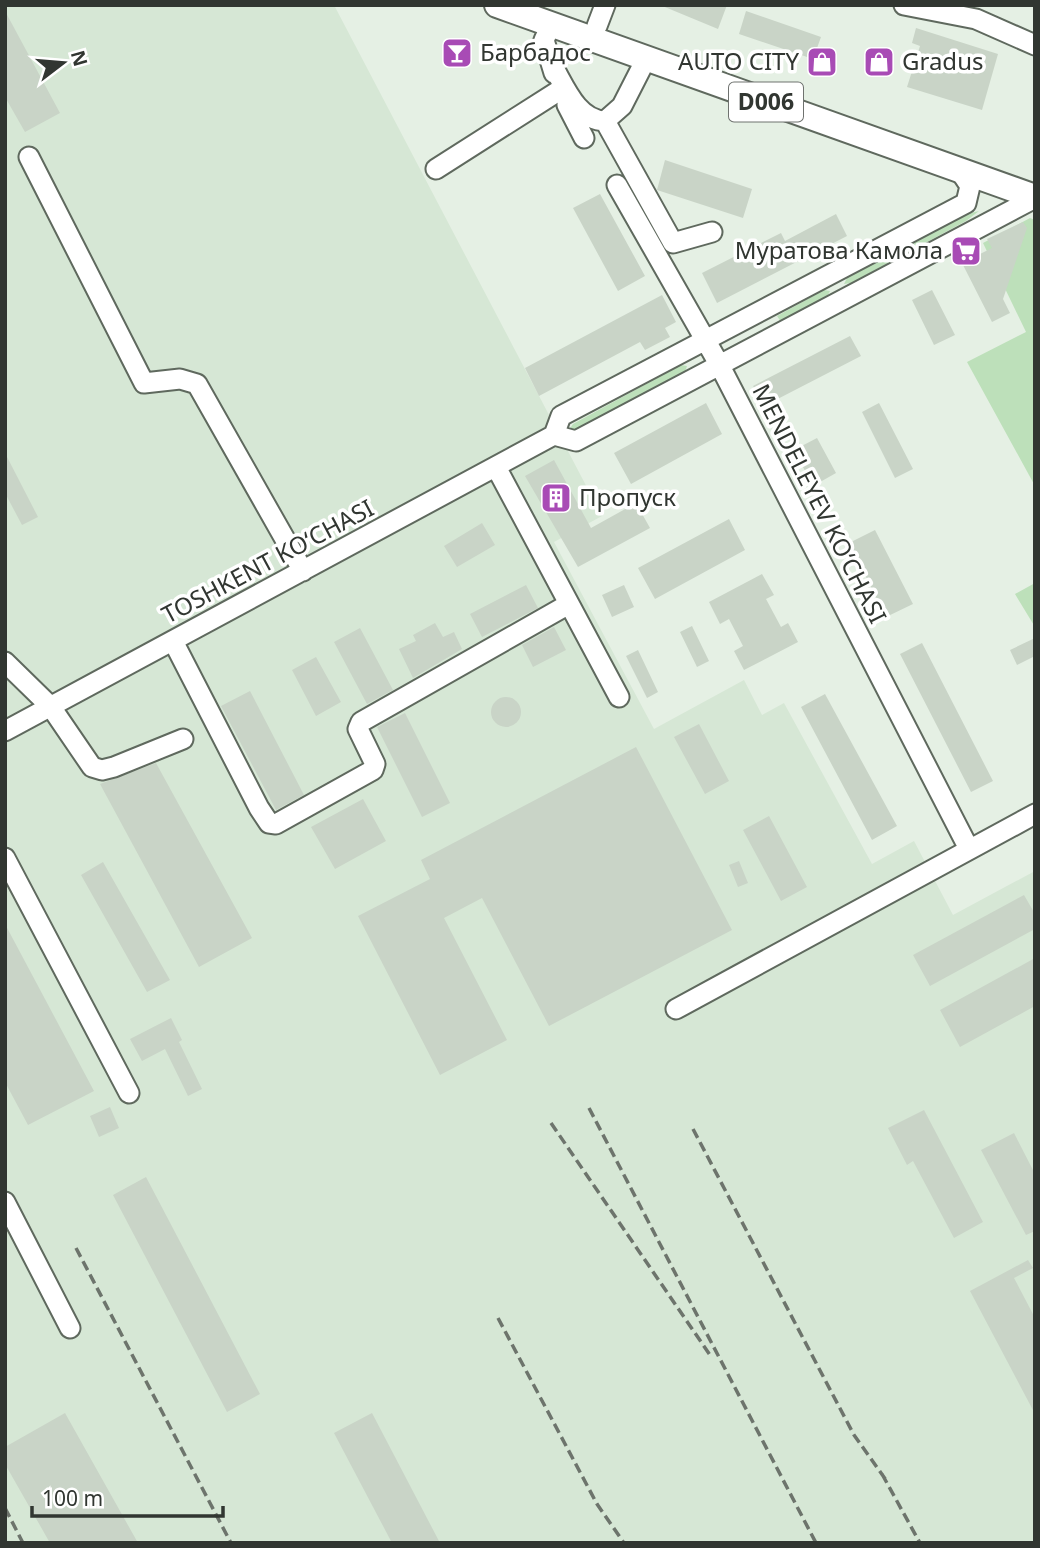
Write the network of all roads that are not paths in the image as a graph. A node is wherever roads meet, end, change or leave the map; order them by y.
1 (497, 5) edge
2 (904, 5) edge
3 (547, 15) edge
4 (601, 15) edge
5 (1035, 45) edge
6 (646, 59) junction
7 (551, 63) junction
8 (560, 90) junction
9 (605, 121) junction
10 (584, 138) dead end
11 (29, 157) dead end
12 (436, 169) dead end
13 (960, 171) junction
14 (1035, 180) edge
15 (617, 185) dead end
16 (1035, 198) edge
17 (712, 232) dead end
18 (706, 341) junction
19 (719, 364) junction
20 (554, 435) junction
21 (496, 467) junction
22 (303, 571) junction
23 (569, 604) junction
24 (173, 641) junction
25 (5, 662) edge
26 (619, 697) dead end
27 (51, 707) junction
28 (5, 731) edge
29 (183, 738) dead end
30 (1035, 814) edge
31 (969, 849) junction
32 (5, 858) edge
33 (676, 1009) dead end
34 (130, 1093) dead end
35 (5, 1202) edge
36 (70, 1328) dead end

1 - 3 main road, D006
2 - 5 street
3 - 4 main road, D006
3 - 6 main road, D006
3 - 7 street
4 - 14 main road, D006
6 - 9 street
6 - 13 main road, D006
7 - 8 street
7 - 9 street
8 - 10 street
8 - 12 street
9 - 17 street
11 - 22 street
13 - 16 main road, D006
13 - 18 street, TOSHKENT KO‘CHASI
15 - 18 street, MENDELEYEV KO‘CHASI
16 - 19 street, TOSHKENT KO‘CHASI
18 - 19 street, MENDELEYEV KO‘CHASI
18 - 20 street, TOSHKENT KO‘CHASI
19 - 20 street, TOSHKENT KO‘CHASI
19 - 31 street, MENDELEYEV KO‘CHASI
20 - 21 street, TOSHKENT KO‘CHASI
21 - 22 street, TOSHKENT KO‘CHASI
21 - 23 street
22 - 24 street, TOSHKENT KO‘CHASI
23 - 24 street
23 - 26 street
24 - 27 street, TOSHKENT KO‘CHASI
25 - 27 street
27 - 28 street, TOSHKENT KO‘CHASI
27 - 29 street
30 - 31 street
31 - 33 street
32 - 34 street
35 - 36 street

